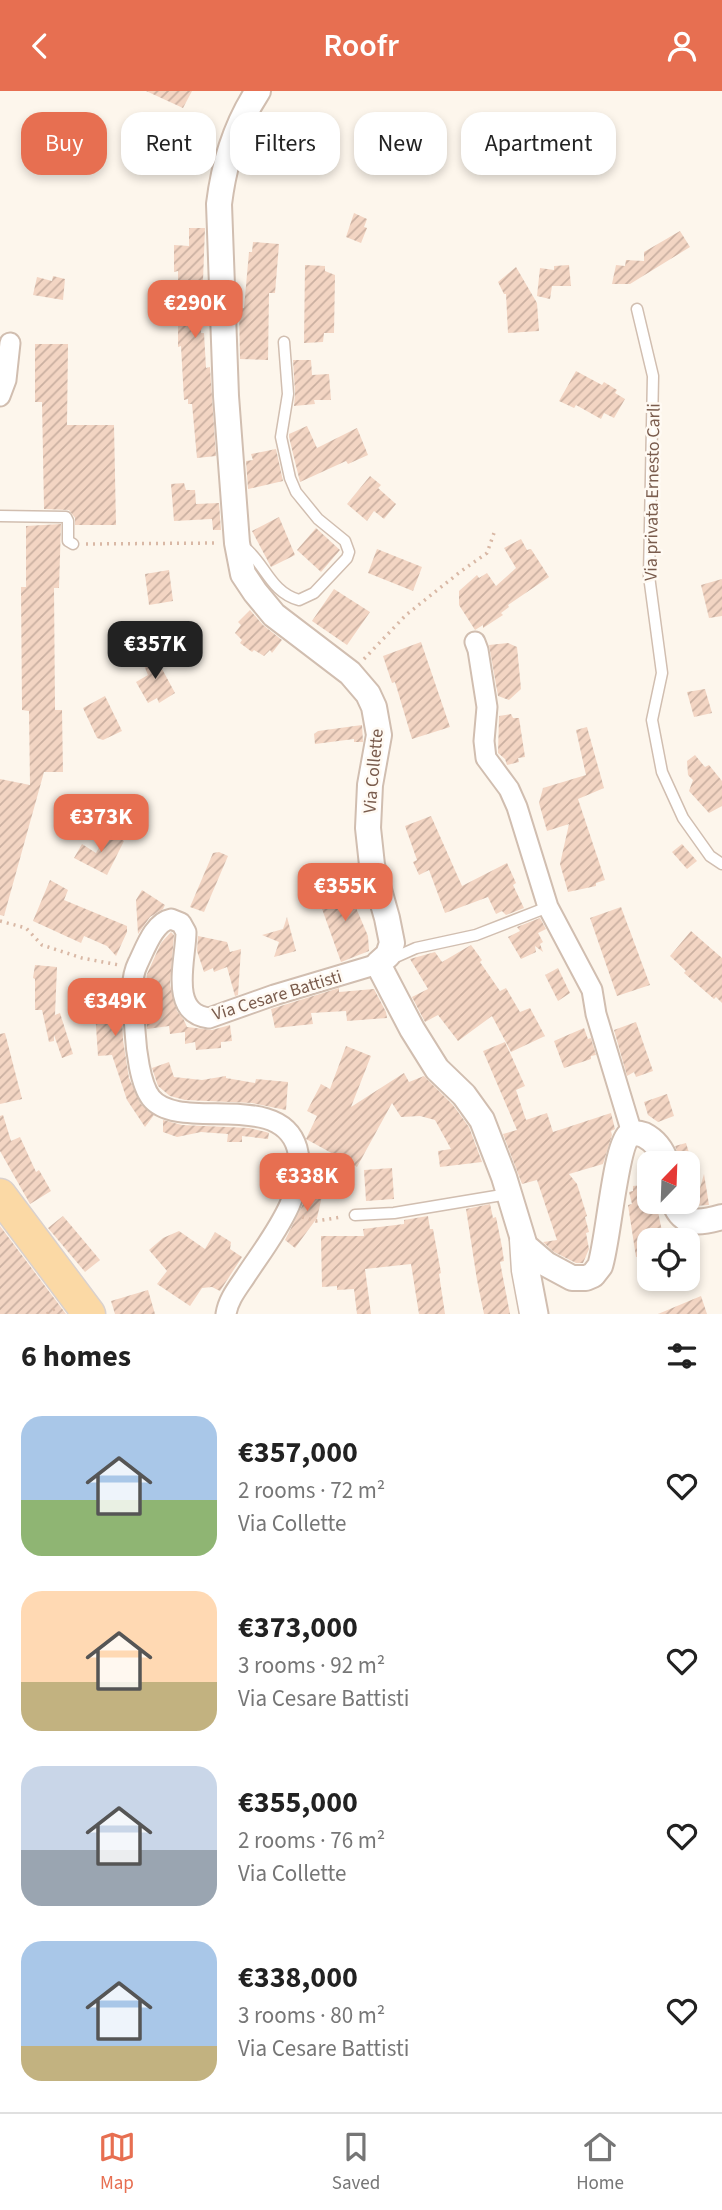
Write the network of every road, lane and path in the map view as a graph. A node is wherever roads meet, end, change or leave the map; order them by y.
1 (258, 91) edge
2 (637, 309) dead end
3 (284, 342) dead end
4 (10, 343) dead end
5 (0, 396) edge
6 (0, 516) edge
7 (495, 533) dead end
8 (237, 543) junction
9 (73, 544) joint
10 (475, 642) dead end
11 (350, 673) junction
12 (722, 864) edge
13 (548, 907) junction
14 (0, 921) edge
15 (379, 964) junction
16 (134, 970) junction
17 (632, 1133) junction
18 (661, 1151) edge
19 (509, 1194) junction
20 (0, 1195) edge
21 (287, 1212) junction
22 (355, 1215) joint
23 (682, 1215) edge
24 (722, 1217) edge
25 (516, 1218) junction
26 (525, 1246) junction
27 (89, 1314) edge
28 (226, 1314) edge
29 (524, 1314) edge
30 (538, 1314) edge

1 - 8 street, Via Collette
2 - 12 lane, Via privata Ernesto Carli
3 - 8 lane
4 - 5 street
6 - 9 lane
7 - 11 path
8 - 9 path
8 - 11 street, Via Collette
10 - 13 street
11 - 15 street, Via Collette
13 - 15 lane, Via Cesare Battisti
13 - 17 street
14 - 16 path
15 - 16 street, Via Cesare Battisti
15 - 19 street
16 - 21 street, Via Cesare Battisti
17 - 18 street
17 - 26 street
19 - 22 lane
19 - 25 street
20 - 27 main road
21 - 22 path
21 - 28 street, Via Cesare Battisti
23 - 24 street
25 - 26 street
25 - 29 lane
26 - 30 street

